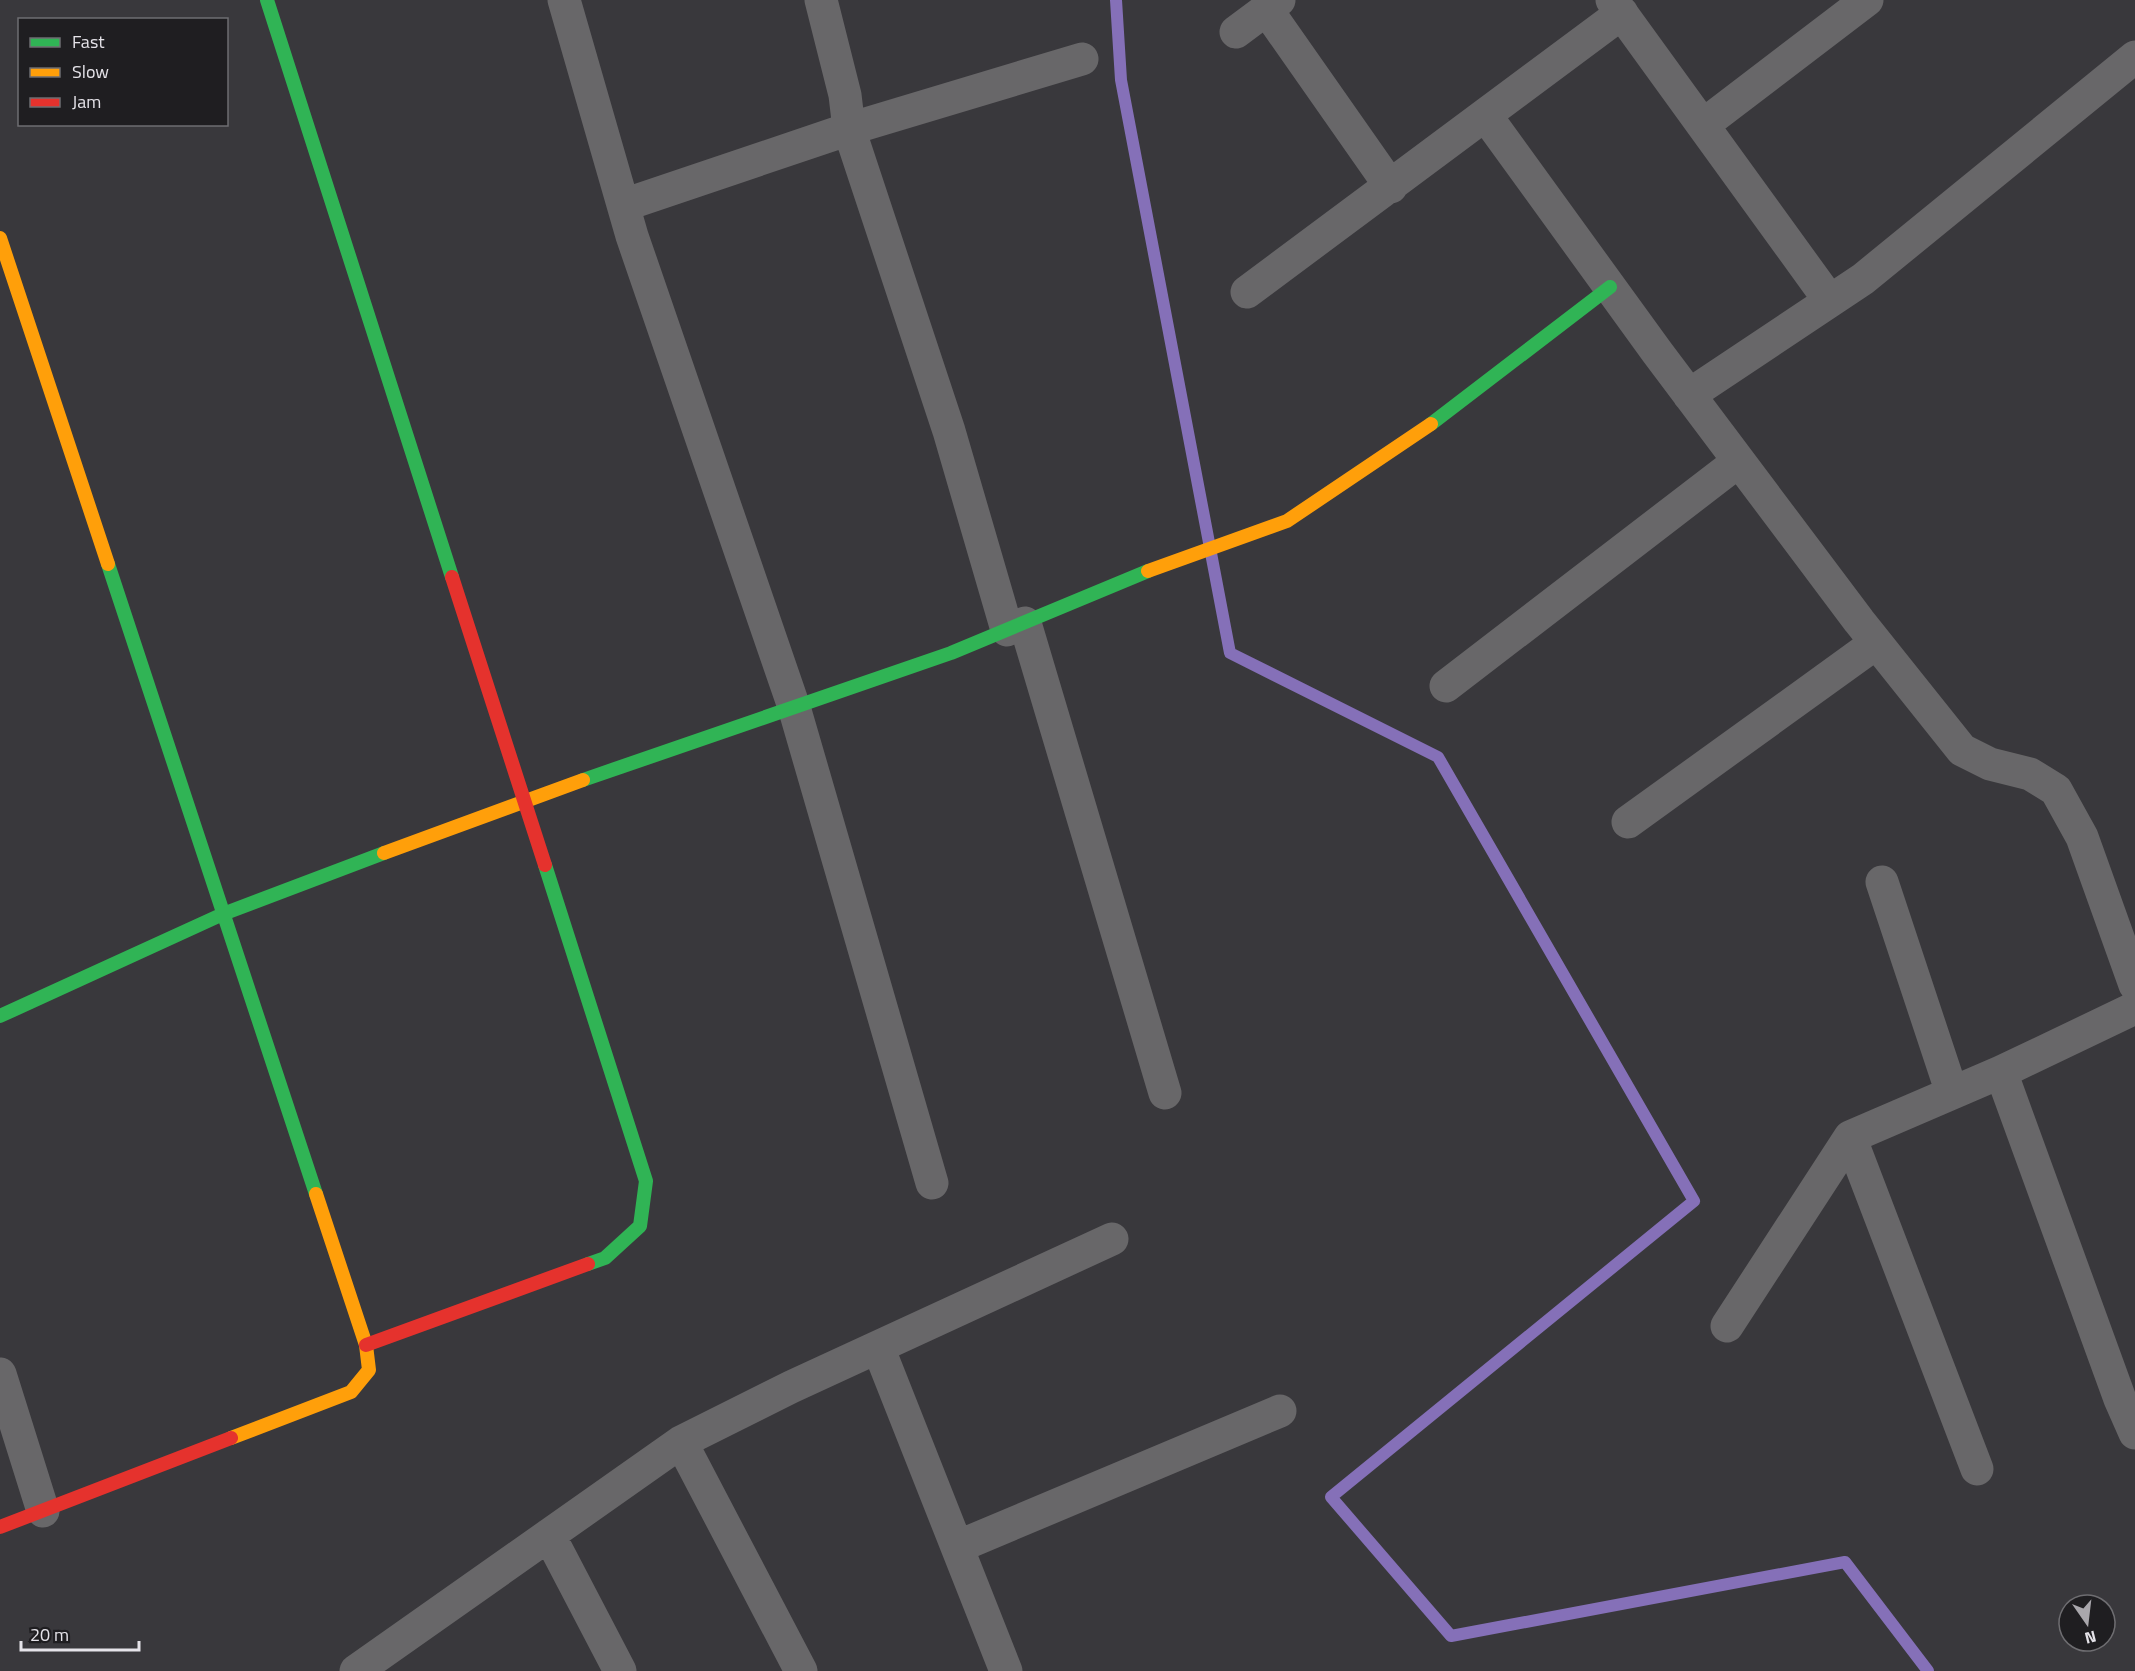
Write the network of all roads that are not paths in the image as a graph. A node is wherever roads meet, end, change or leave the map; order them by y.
1 (267, 0) edge
2 (564, 0) edge
3 (821, 0) edge
4 (1867, 0) edge
5 (1273, 5) edge
6 (1617, 7) edge
7 (1236, 32) dead end
8 (2135, 57) edge
9 (1082, 59) dead end
10 (1486, 116) junction
11 (1703, 125) junction
12 (849, 129) junction
13 (1391, 187) junction
14 (624, 205) junction
15 (0, 238) edge
16 (1610, 287) junction
17 (1247, 292) dead end
18 (1830, 301) junction
19 (1689, 395) junction
20 (1739, 461) junction
21 (1016, 627) junction
22 (1876, 643) junction
23 (1446, 686) dead end
24 (794, 707) junction
25 (525, 800) junction
26 (1628, 822) dead end
27 (1882, 882) dead end
28 (223, 914) junction
29 (2135, 985) edge
30 (2135, 1008) edge
31 (0, 1016) edge
32 (2001, 1072) junction
33 (1165, 1093) dead end
34 (1952, 1093) junction
35 (1850, 1137) junction
36 (933, 1183) dead end
37 (1112, 1239) dead end
38 (1727, 1326) dead end
39 (366, 1345) junction
40 (878, 1347) junction
41 (0, 1374) edge
42 (1280, 1411) dead end
43 (2135, 1433) edge
44 (681, 1442) junction
45 (1977, 1469) dead end
46 (43, 1511) junction
47 (0, 1527) edge
48 (549, 1535) junction
49 (957, 1547) junction
50 (356, 1671) edge
51 (620, 1671) edge
52 (801, 1671) edge
53 (1006, 1671) edge

1 - 25 street
2 - 14 street
3 - 12 street
4 - 11 street
5 - 7 street
5 - 13 street
6 - 10 street
6 - 11 street
8 - 18 street
9 - 12 street
10 - 13 street
10 - 16 street
11 - 18 street
12 - 14 street
12 - 21 street
13 - 17 street
14 - 24 street
15 - 28 street
16 - 19 street
16 - 21 street
18 - 19 street
19 - 20 street
20 - 22 street
20 - 23 street
21 - 24 street
21 - 33 street
22 - 26 street
22 - 29 street
24 - 25 street
24 - 36 street
25 - 28 street
25 - 39 street
27 - 34 street
28 - 31 street
28 - 39 street
30 - 32 street
32 - 34 street
32 - 43 street
34 - 35 street
35 - 38 street
35 - 45 street
37 - 40 street
39 - 46 street
40 - 44 street
40 - 49 street
41 - 46 street
42 - 49 street
44 - 48 street
44 - 52 street
46 - 47 street
48 - 50 street
48 - 51 street
49 - 53 street

